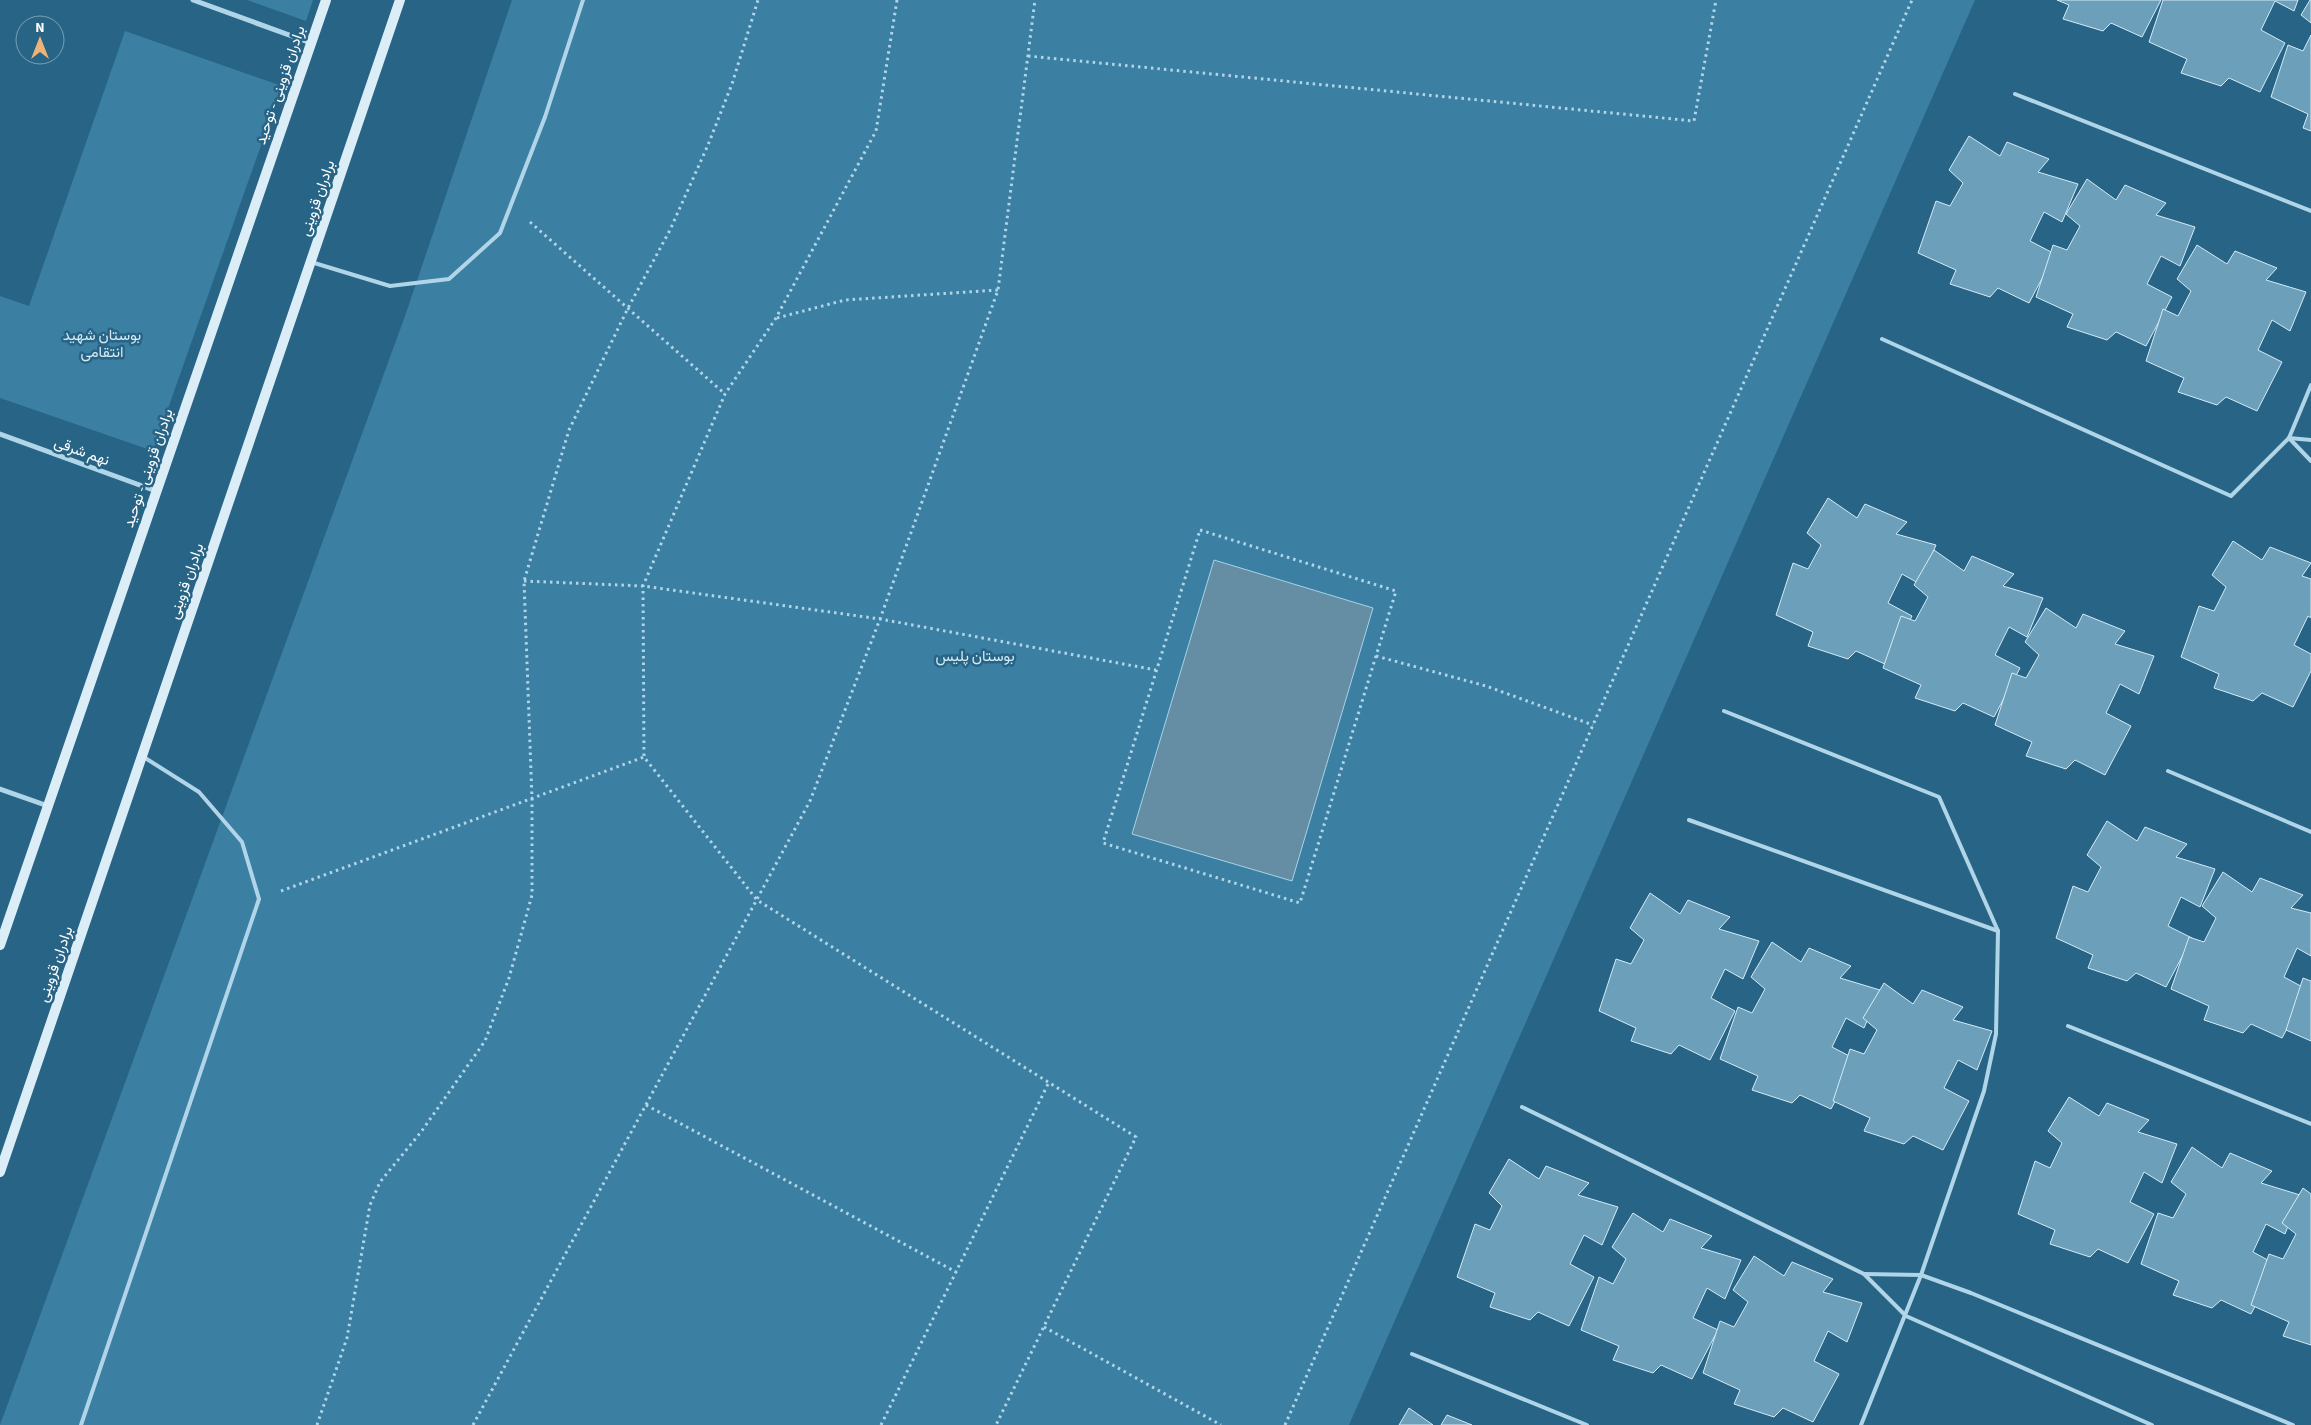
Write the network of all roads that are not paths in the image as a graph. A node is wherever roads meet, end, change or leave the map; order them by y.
1 (193, 0) edge
2 (326, 0) edge
3 (400, 0) edge
4 (583, 0) edge
5 (311, 43) junction
6 (2015, 94) dead end
7 (2311, 211) edge
8 (311, 262) junction
9 (1882, 339) dead end
10 (2311, 385) edge
11 (0, 434) edge
12 (2289, 438) junction
13 (2311, 440) edge
14 (2311, 461) edge
15 (156, 491) junction
16 (1724, 710) dead end
17 (142, 756) junction
18 (2168, 771) dead end
19 (0, 789) edge
20 (48, 806) junction
21 (1689, 820) dead end
22 (2311, 832) edge
23 (1998, 931) junction
24 (0, 945) edge
25 (2068, 1026) dead end
26 (1522, 1107) dead end
27 (2311, 1124) edge
28 (0, 1172) edge
29 (1864, 1274) junction
30 (1921, 1275) junction
31 (1906, 1316) junction
32 (1412, 1354) dead end
33 (81, 1425) edge
34 (1587, 1425) edge
35 (1861, 1425) edge
36 (2152, 1425) edge
37 (2293, 1425) edge

1 - 5 street
2 - 5 main road, برادران قزوینی - توحید
3 - 8 main road, برادران قزوینی
4 - 8 lane
5 - 15 main road, برادران قزوینی - توحید
6 - 7 lane
8 - 17 main road, برادران قزوینی
9 - 12 lane
10 - 12 lane
11 - 15 street, نهم شرقی
12 - 13 lane
12 - 14 lane
15 - 20 main road, برادران قزوینی - توحید
16 - 23 lane
17 - 28 main road, برادران قزوینی
17 - 33 lane
18 - 22 lane
19 - 20 street
20 - 24 main road, برادران قزوینی - توحید
21 - 23 lane
23 - 30 lane
25 - 27 lane
26 - 29 lane
29 - 30 lane
29 - 31 lane
30 - 31 lane
30 - 37 lane
31 - 35 lane
31 - 36 lane
32 - 34 lane

